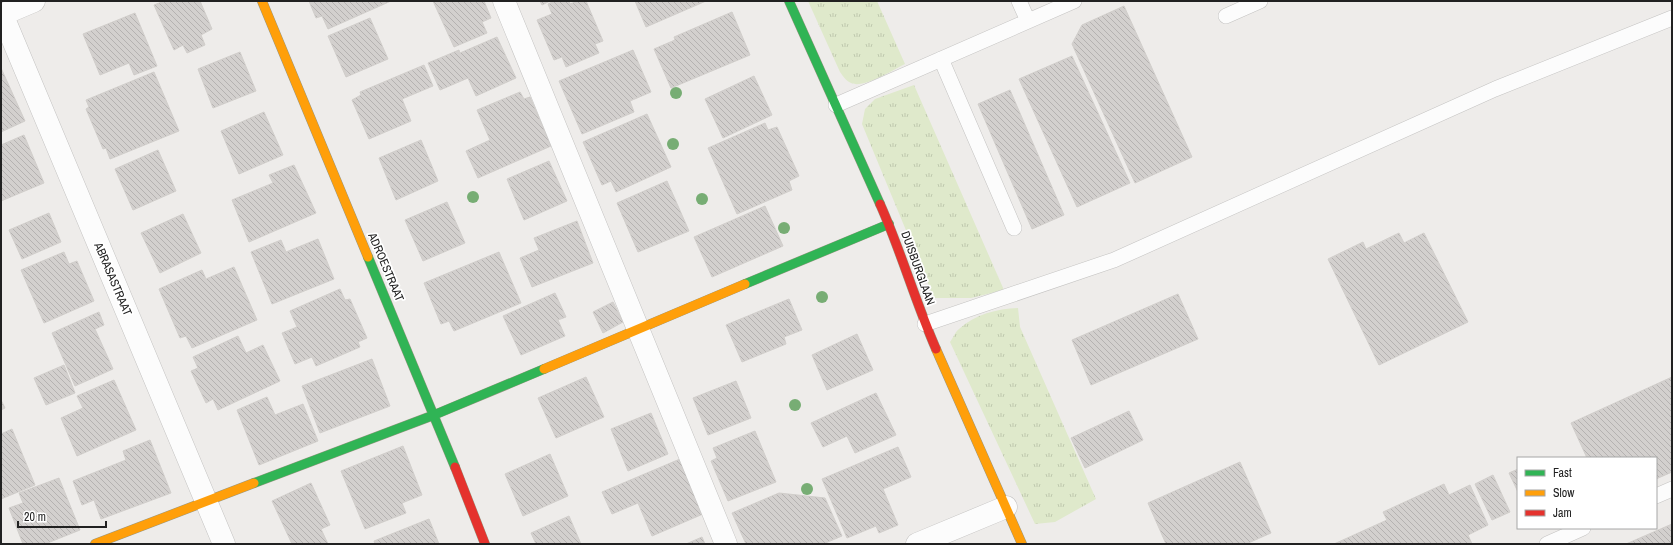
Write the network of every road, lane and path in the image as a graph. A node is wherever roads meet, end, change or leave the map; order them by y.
1 (34, 1) edge
2 (262, 1) edge
3 (504, 1) edge
4 (789, 1) edge
5 (1019, 1) edge
6 (1074, 1) edge
7 (1260, 1) edge
8 (2, 15) edge
9 (1226, 16) dead end
10 (1672, 18) edge
11 (1028, 21) junction
12 (941, 59) junction
13 (836, 105) junction
14 (889, 224) junction
15 (1014, 228) dead end
16 (925, 324) junction
17 (638, 329) junction
18 (434, 415) junction
19 (1672, 488) edge
20 (1657, 496) edge
21 (207, 502) junction
22 (1006, 507) junction
23 (1581, 529) edge
24 (95, 544) edge
25 (224, 544) edge
26 (485, 544) edge
27 (726, 544) edge
28 (917, 544) edge
29 (1022, 544) edge
30 (1547, 544) edge

1 - 8 street
2 - 18 street, ADROESTRAAT
3 - 17 street
4 - 13 street, DUISBURGLAAN
5 - 11 lane
6 - 11 lane
7 - 9 lane
8 - 21 street, ABRASASTRAAT
10 - 16 lane
11 - 12 lane
12 - 13 lane
12 - 15 lane
13 - 14 street, DUISBURGLAAN
14 - 16 street, DUISBURGLAAN
14 - 17 street
16 - 22 street, DUISBURGLAAN
17 - 18 street
17 - 27 street
18 - 21 street
18 - 26 street, ADROESTRAAT
19 - 20 lane
21 - 24 street
21 - 25 street, ABRASASTRAAT
22 - 28 street
22 - 29 street, DUISBURGLAAN
23 - 30 lane

